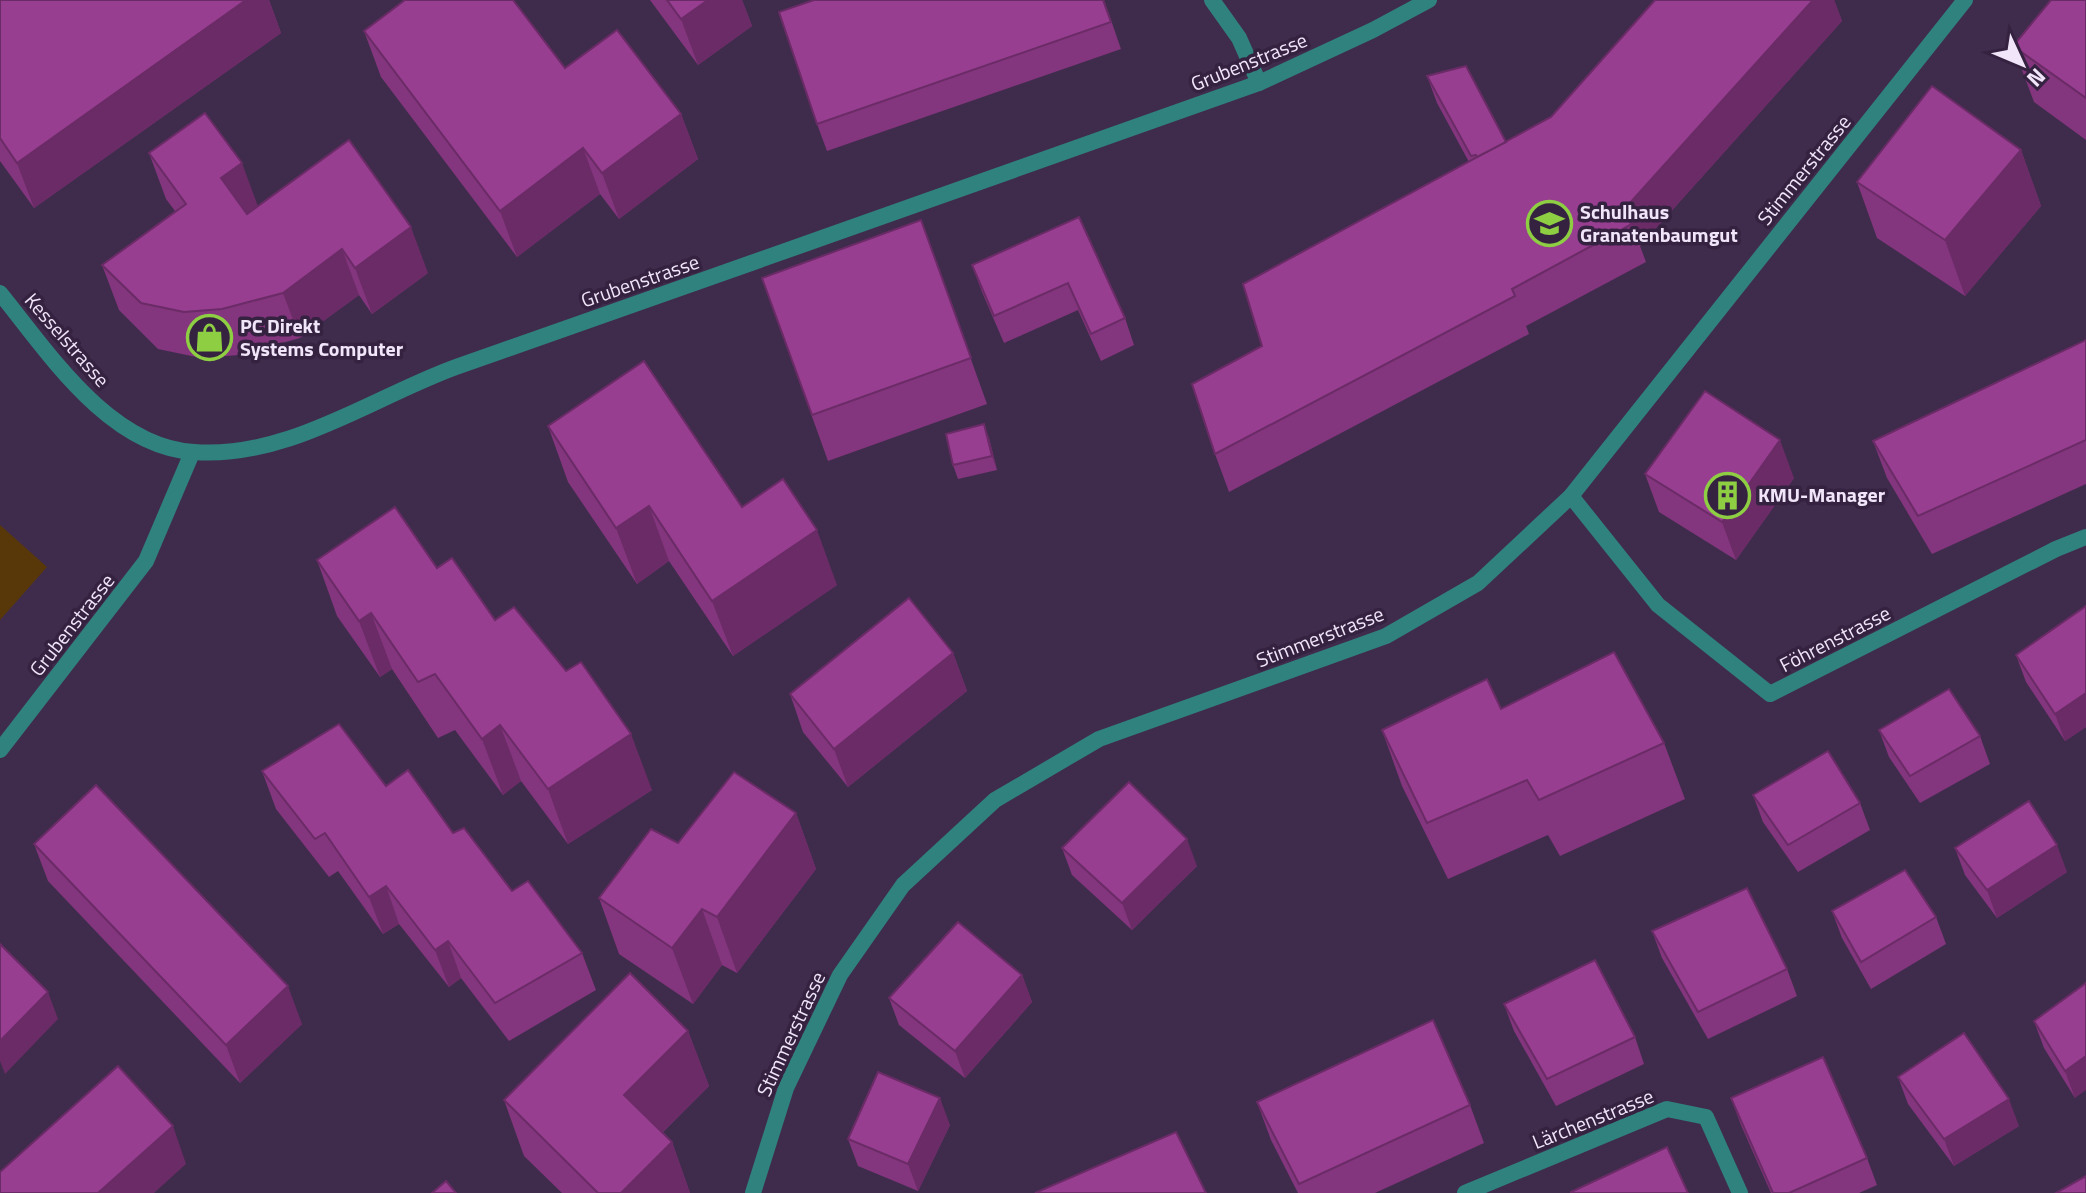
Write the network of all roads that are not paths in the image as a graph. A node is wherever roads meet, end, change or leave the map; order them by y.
1 (1212, 0) edge
2 (1429, 0) edge
3 (1965, 0) edge
4 (1259, 83) junction
5 (0, 293) edge
6 (192, 453) junction
7 (1571, 496) junction
8 (2086, 537) edge
9 (0, 750) edge
10 (753, 1193) edge
11 (1465, 1193) edge
12 (1740, 1193) edge

1 - 4 street
2 - 4 street, Grubenstrasse
3 - 7 street, Stimmerstrasse
4 - 6 street, Grubenstrasse
5 - 6 street, Kesselstrasse
6 - 9 street, Grubenstrasse
7 - 8 street, Föhrenstrasse
7 - 10 street, Stimmerstrasse
11 - 12 street, Lärchenstrasse

